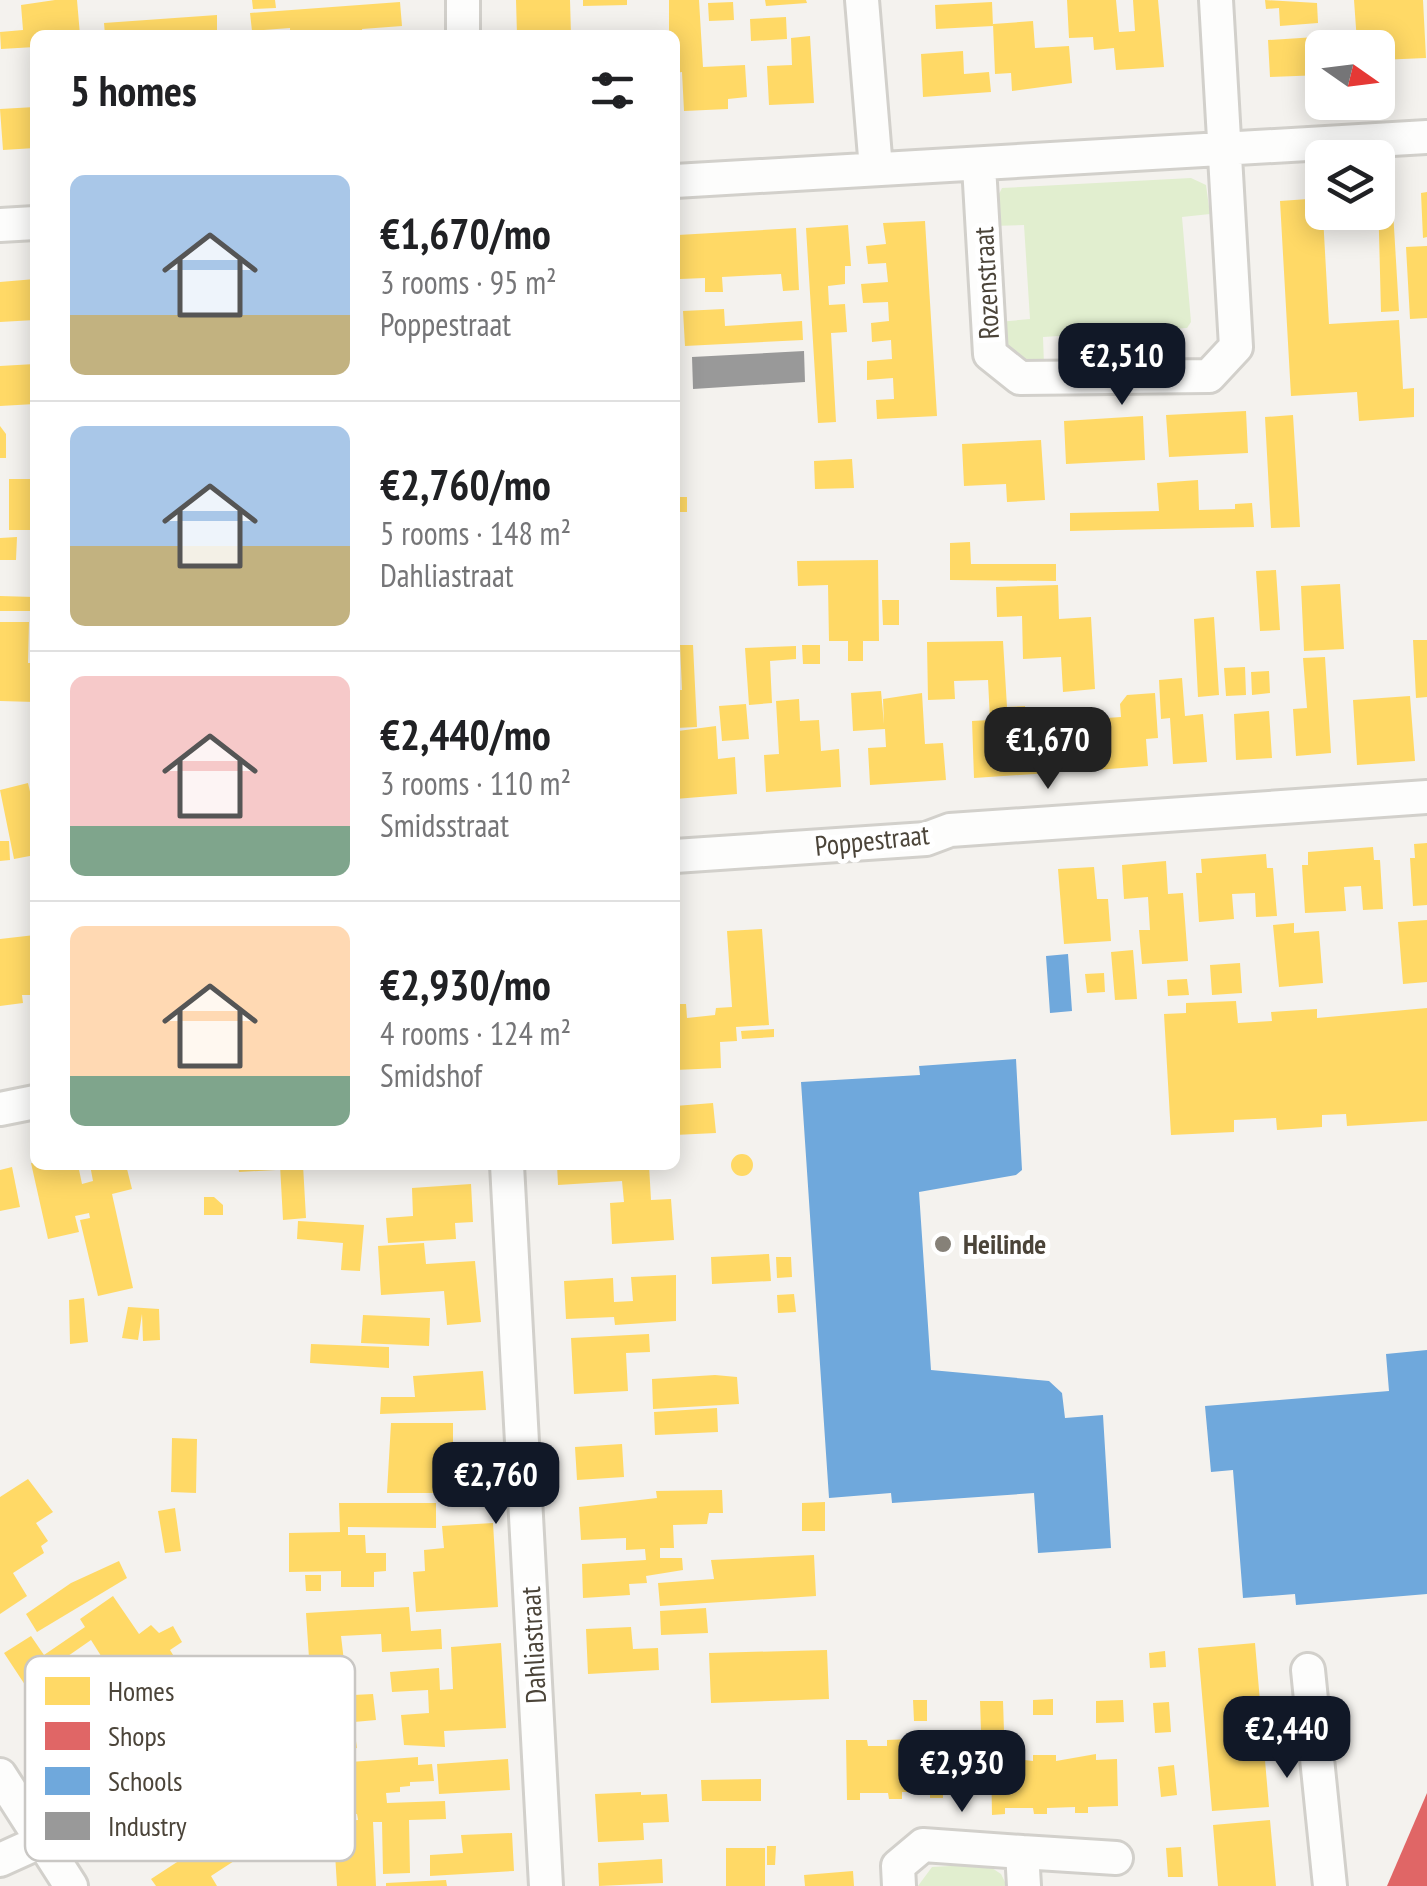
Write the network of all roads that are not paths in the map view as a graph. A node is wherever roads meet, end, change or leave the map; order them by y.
1 (463, 0) edge
2 (862, 0) edge
3 (1216, 0) edge
4 (463, 30) edge
5 (1427, 136) edge
6 (1227, 148) junction
7 (979, 166) junction
8 (876, 169) junction
9 (680, 181) edge
10 (30, 222) edge
11 (0, 225) edge
12 (1427, 796) edge
13 (680, 856) edge
14 (30, 1103) edge
15 (0, 1109) edge
16 (507, 1170) edge
17 (1308, 1670) dead end
18 (0, 1776) edge
19 (25, 1815) edge
20 (25, 1849) edge
21 (1022, 1852) junction
22 (1116, 1858) dead end
23 (0, 1860) edge
24 (54, 1861) edge
25 (70, 1886) edge
26 (546, 1886) edge
27 (899, 1886) edge
28 (1024, 1886) edge
29 (1330, 1886) edge

1 - 4 street
2 - 8 street
3 - 6 street, Rozenstraat
5 - 6 street
6 - 7 street
6 - 7 street, Rozenstraat
7 - 8 street
8 - 9 street
10 - 11 street
12 - 13 street, Poppestraat
14 - 15 street
16 - 26 street, Dahliastraat
17 - 29 street
18 - 19 street
20 - 23 street
21 - 22 street
21 - 27 street
21 - 28 street
24 - 25 street

